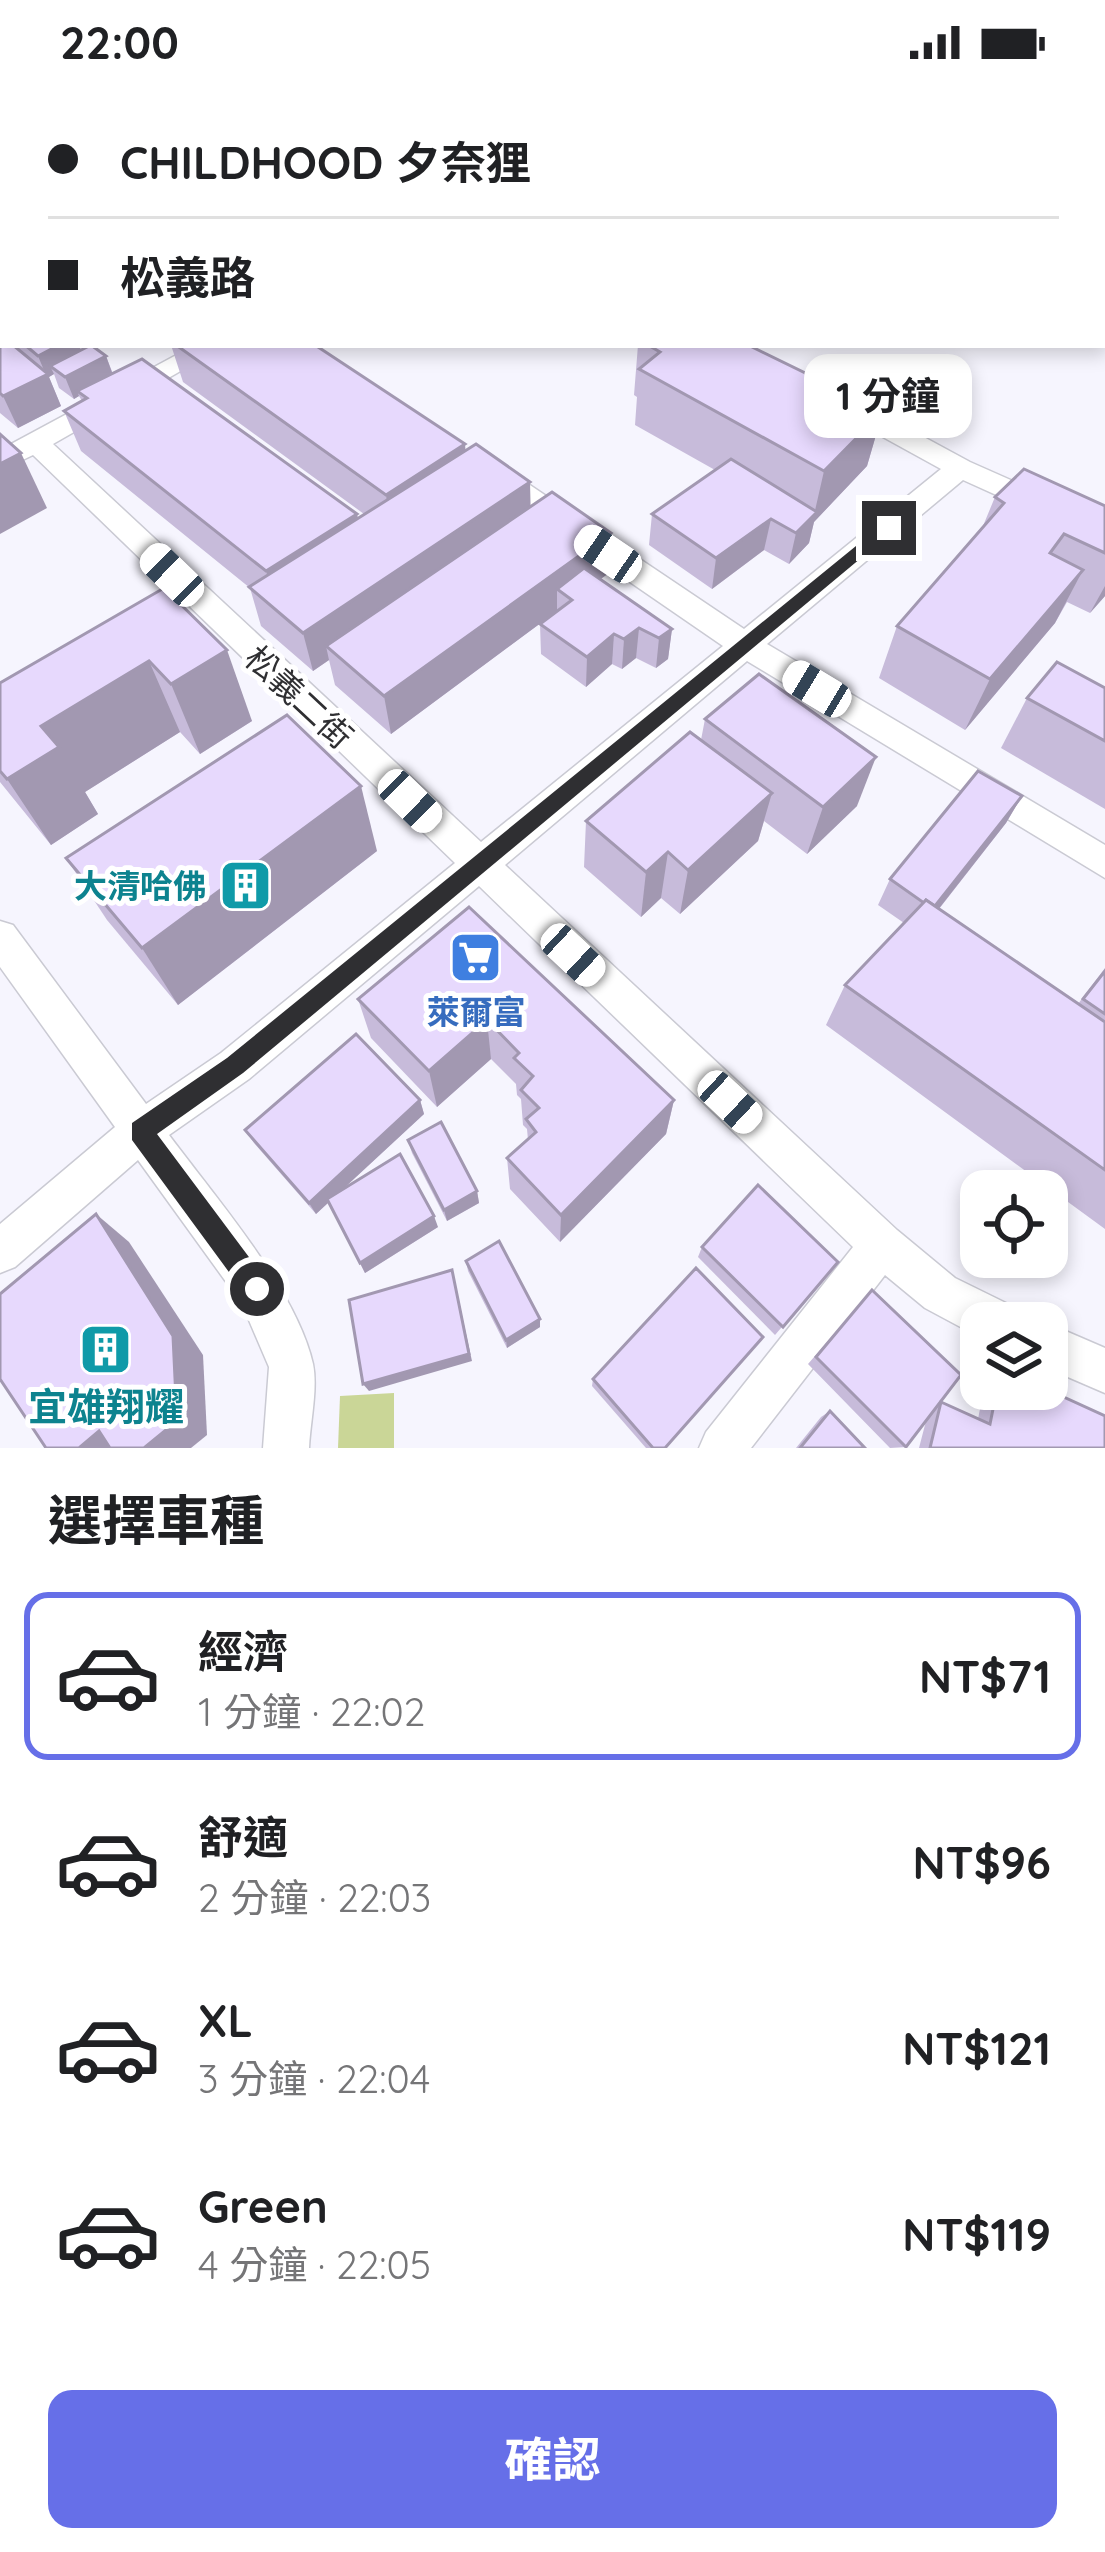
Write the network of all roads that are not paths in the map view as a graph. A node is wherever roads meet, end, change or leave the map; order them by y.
1 (210, 348) edge
2 (816, 390) edge
3 (0, 429) edge
4 (20, 452) edge
5 (469, 458) edge
6 (960, 468) junction
7 (1105, 534) edge
8 (746, 646) junction
9 (1105, 863) edge
10 (478, 866) junction
11 (0, 937) edge
12 (141, 1131) junction
13 (882, 1245) junction
14 (0, 1252) edge
15 (960, 1303) edge
16 (1068, 1354) edge
17 (1105, 1371) edge
18 (286, 1448) edge
19 (722, 1448) edge

1 - 4 street
2 - 6 street
3 - 4 street, 松義二街
4 - 10 street, 松義二街
5 - 8 street
6 - 7 street
6 - 8 street
8 - 9 street
8 - 10 street
10 - 12 street
10 - 13 street, 松義二街
11 - 12 street
12 - 14 street
12 - 18 street
13 - 15 street, 松義二街
13 - 19 street
16 - 17 street

